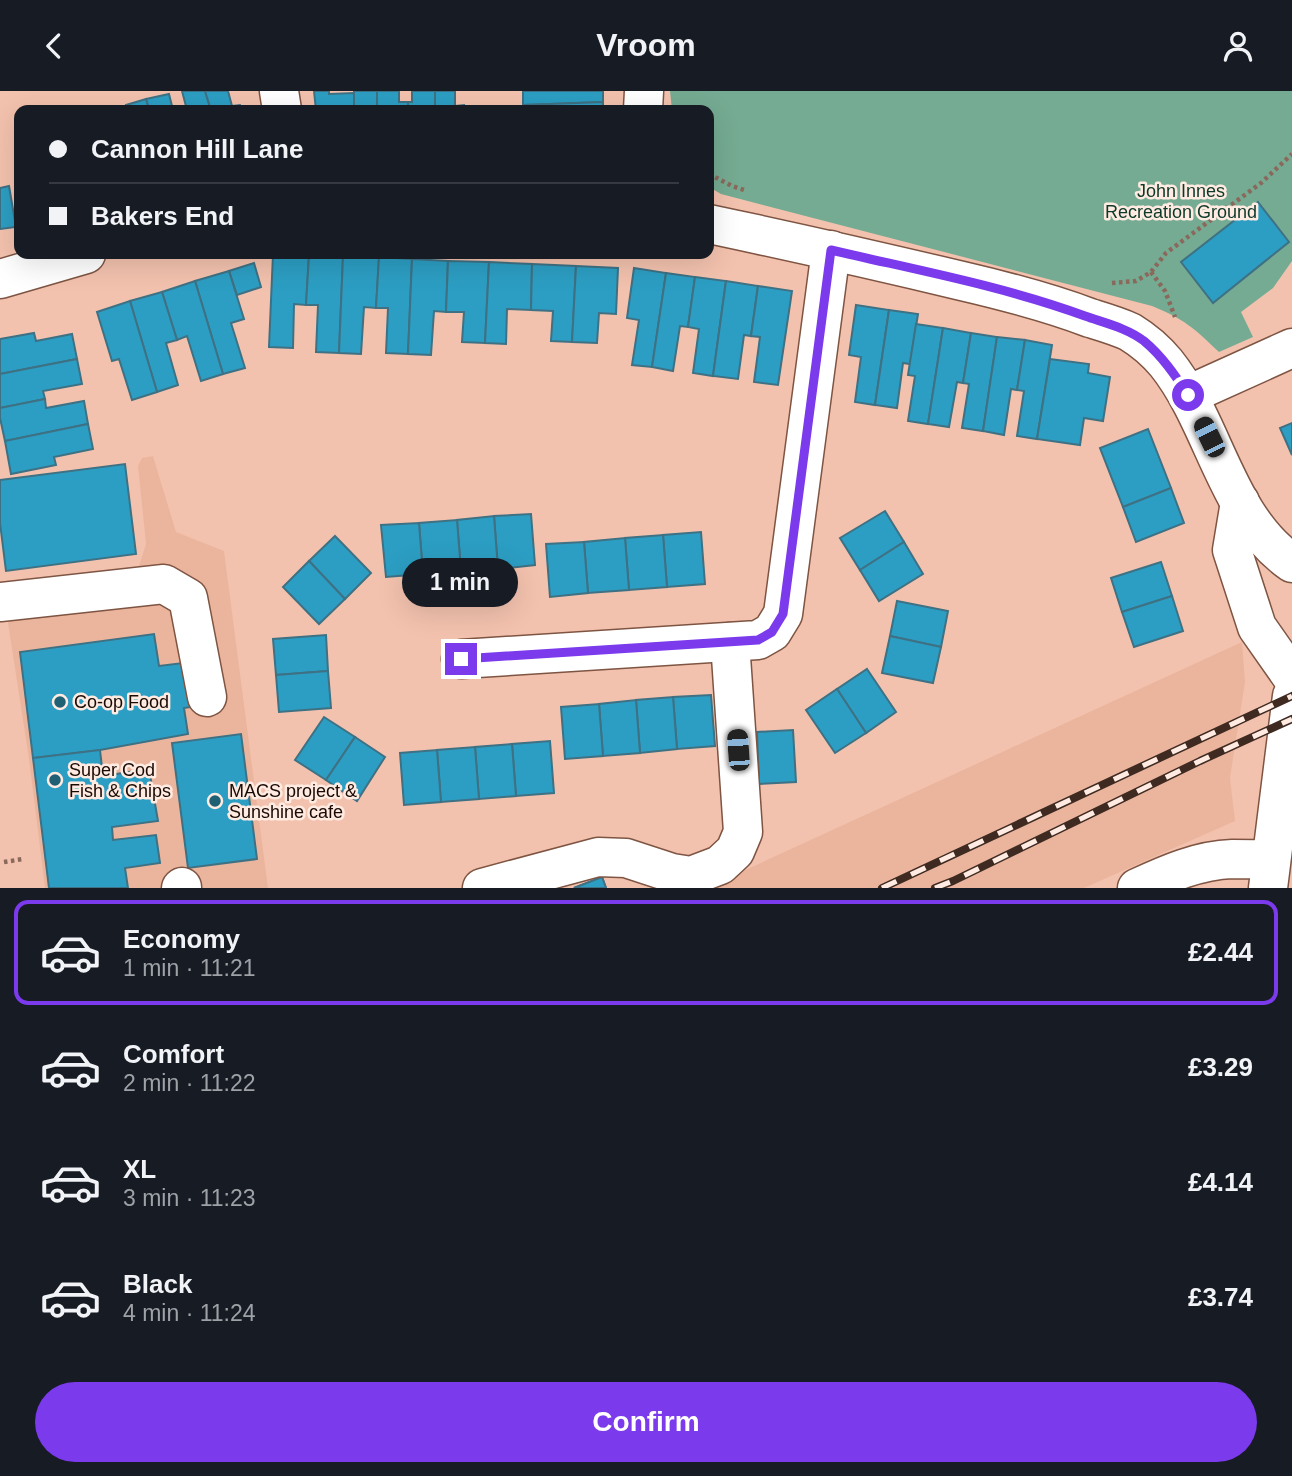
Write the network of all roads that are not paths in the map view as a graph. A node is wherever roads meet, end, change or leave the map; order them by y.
1 (714, 225) edge
2 (831, 250) junction
3 (69, 259) edge
4 (0, 279) edge
5 (1292, 348) edge
6 (1188, 395) junction
7 (1240, 502) junction
8 (1292, 563) edge
9 (0, 603) edge
10 (730, 642) junction
11 (461, 659) dead end
12 (1292, 677) edge
13 (207, 697) dead end
14 (1292, 697) edge
15 (1269, 874) edge
16 (482, 888) edge
17 (1137, 888) edge

1 - 2 street
2 - 6 street
2 - 10 street
3 - 4 street
5 - 6 street
6 - 7 street
7 - 8 street
7 - 12 street
9 - 13 street
10 - 11 street
10 - 16 street
14 - 15 street
15 - 17 street

